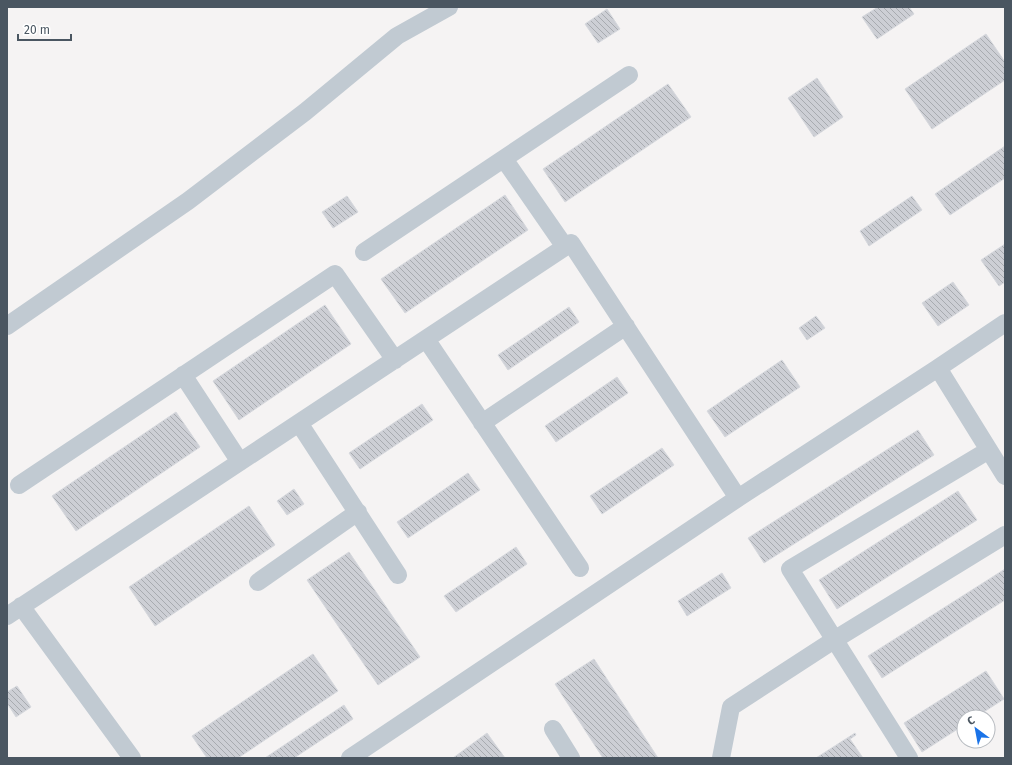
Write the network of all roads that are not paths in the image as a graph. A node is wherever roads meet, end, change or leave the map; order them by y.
1 (449, 7) edge
2 (629, 74) dead end
3 (504, 158) junction
4 (565, 247) junction
5 (364, 252) dead end
6 (1005, 323) edge
7 (7, 326) edge
8 (626, 326) junction
9 (426, 339) junction
10 (395, 360) junction
11 (938, 368) junction
12 (183, 375) junction
13 (299, 423) junction
14 (482, 423) junction
15 (988, 450) junction
16 (240, 462) junction
17 (1005, 476) edge
18 (19, 484) dead end
19 (738, 498) junction
20 (358, 512) junction
21 (1005, 535) edge
22 (580, 568) dead end
23 (398, 575) dead end
24 (258, 582) dead end
25 (14, 611) edge
26 (834, 640) junction
27 (553, 729) dead end
28 (132, 758) edge
29 (350, 758) edge
30 (571, 758) edge
31 (721, 758) edge
32 (908, 758) edge

1 - 7 lane
2 - 3 lane
3 - 4 lane
3 - 5 lane
4 - 8 lane
4 - 9 lane
6 - 11 lane
8 - 14 lane
8 - 19 lane
9 - 10 lane
9 - 14 lane
10 - 12 lane
10 - 13 lane
11 - 15 lane
11 - 19 lane
12 - 16 lane
12 - 18 lane
13 - 16 lane
13 - 20 lane
14 - 22 lane
15 - 17 lane
15 - 26 lane
16 - 25 lane
19 - 29 lane
20 - 23 lane
20 - 24 lane
21 - 26 lane
25 - 28 lane
26 - 31 lane
26 - 32 lane
27 - 30 lane

